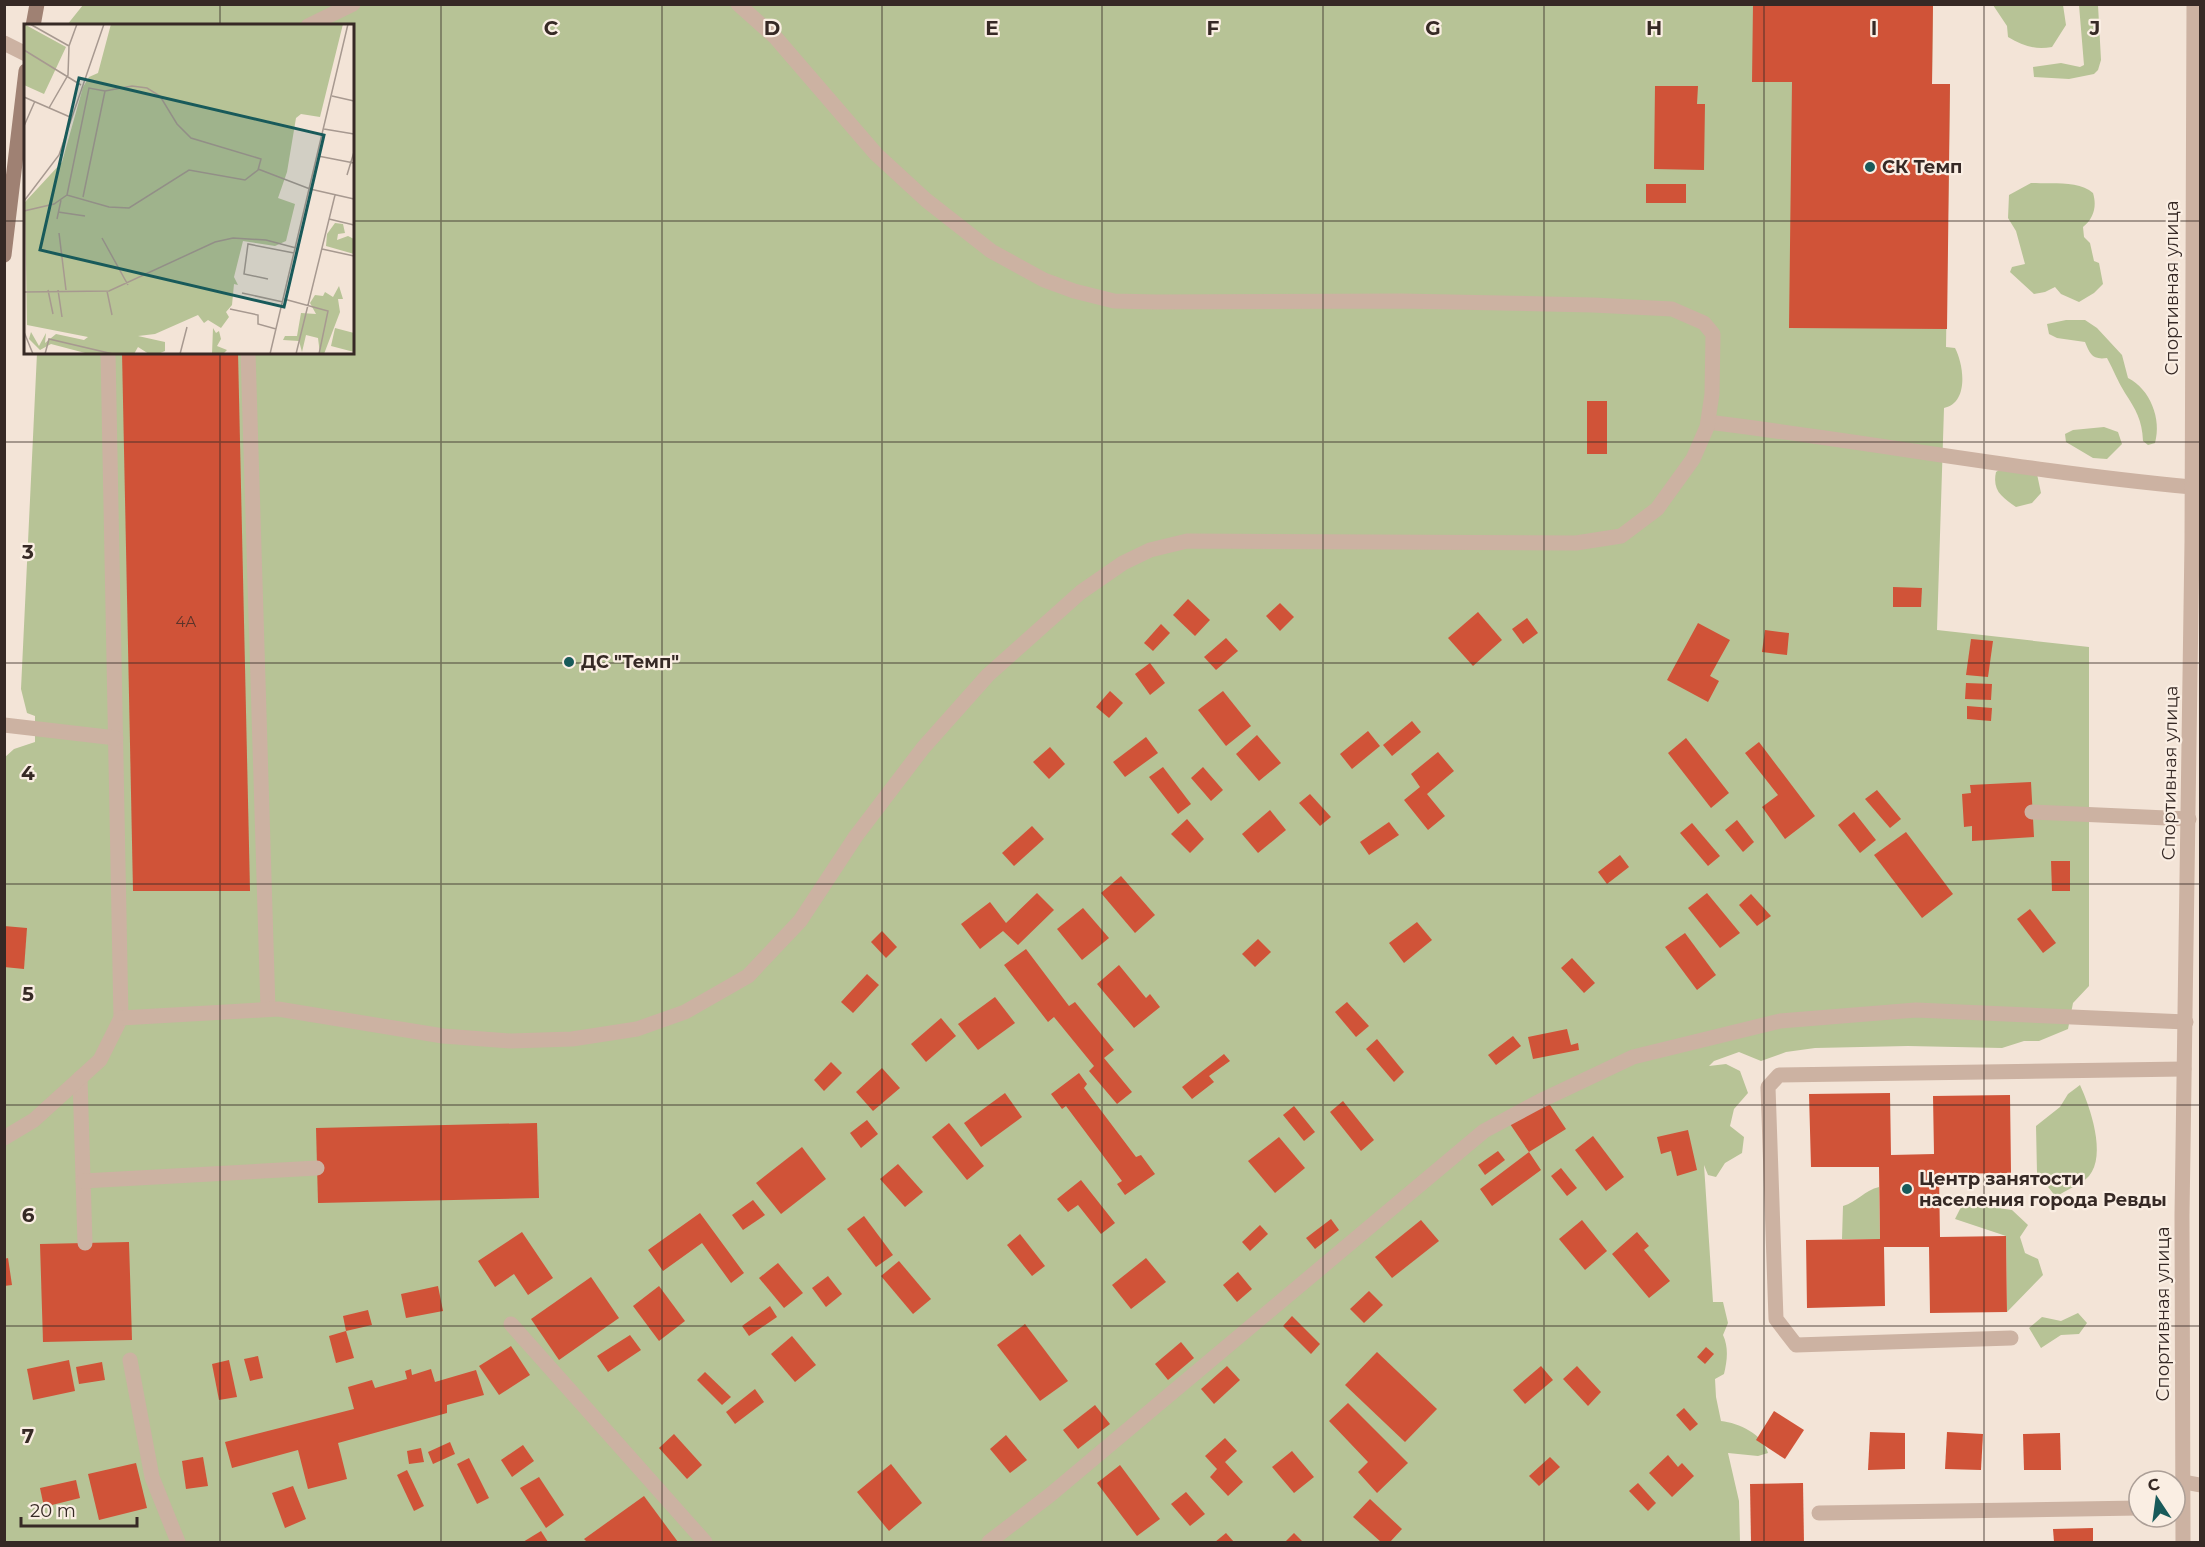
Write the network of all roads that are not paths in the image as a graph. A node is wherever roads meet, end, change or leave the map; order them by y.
1 (37, 4) edge
2 (353, 4) edge
3 (738, 4) edge
4 (2194, 4) edge
5 (33, 24) edge
6 (312, 24) edge
7 (4, 43) edge
8 (24, 53) edge
9 (24, 88) edge
10 (2196, 191) edge
11 (4, 255) edge
12 (108, 354) edge
13 (248, 354) edge
14 (1708, 422) junction
15 (2196, 487) edge
16 (4, 725) edge
17 (116, 738) junction
18 (2032, 812) dead end
19 (2188, 819) junction
20 (268, 1009) junction
21 (121, 1018) junction
22 (2186, 1022) junction
23 (2184, 1069) junction
24 (80, 1078) junction
25 (4, 1138) edge
26 (317, 1168) dead end
27 (83, 1181) junction
28 (85, 1243) dead end
29 (511, 1324) dead end
30 (2011, 1338) dead end
31 (130, 1360) dead end
32 (2184, 1469) edge
33 (2127, 1508) edge
34 (1819, 1513) dead end
35 (178, 1542) edge
36 (705, 1542) edge
37 (989, 1542) edge

1 - 5 street
2 - 6 street
3 - 14 street
4 - 10 street, Спортивная улица
7 - 8 street
9 - 11 street
10 - 15 street, Спортивная улица
12 - 17 street
13 - 20 street
14 - 15 street
14 - 20 street
15 - 19 street, Спортивная улица
16 - 17 street
17 - 21 street
18 - 19 street
19 - 22 street, Спортивная улица
20 - 21 street
21 - 24 street
22 - 23 street, Спортивная улица
22 - 37 street
23 - 30 street
23 - 32 street, Спортивная улица
24 - 25 street
24 - 27 street
26 - 27 street
27 - 28 street
29 - 36 street
31 - 35 street
33 - 34 street

